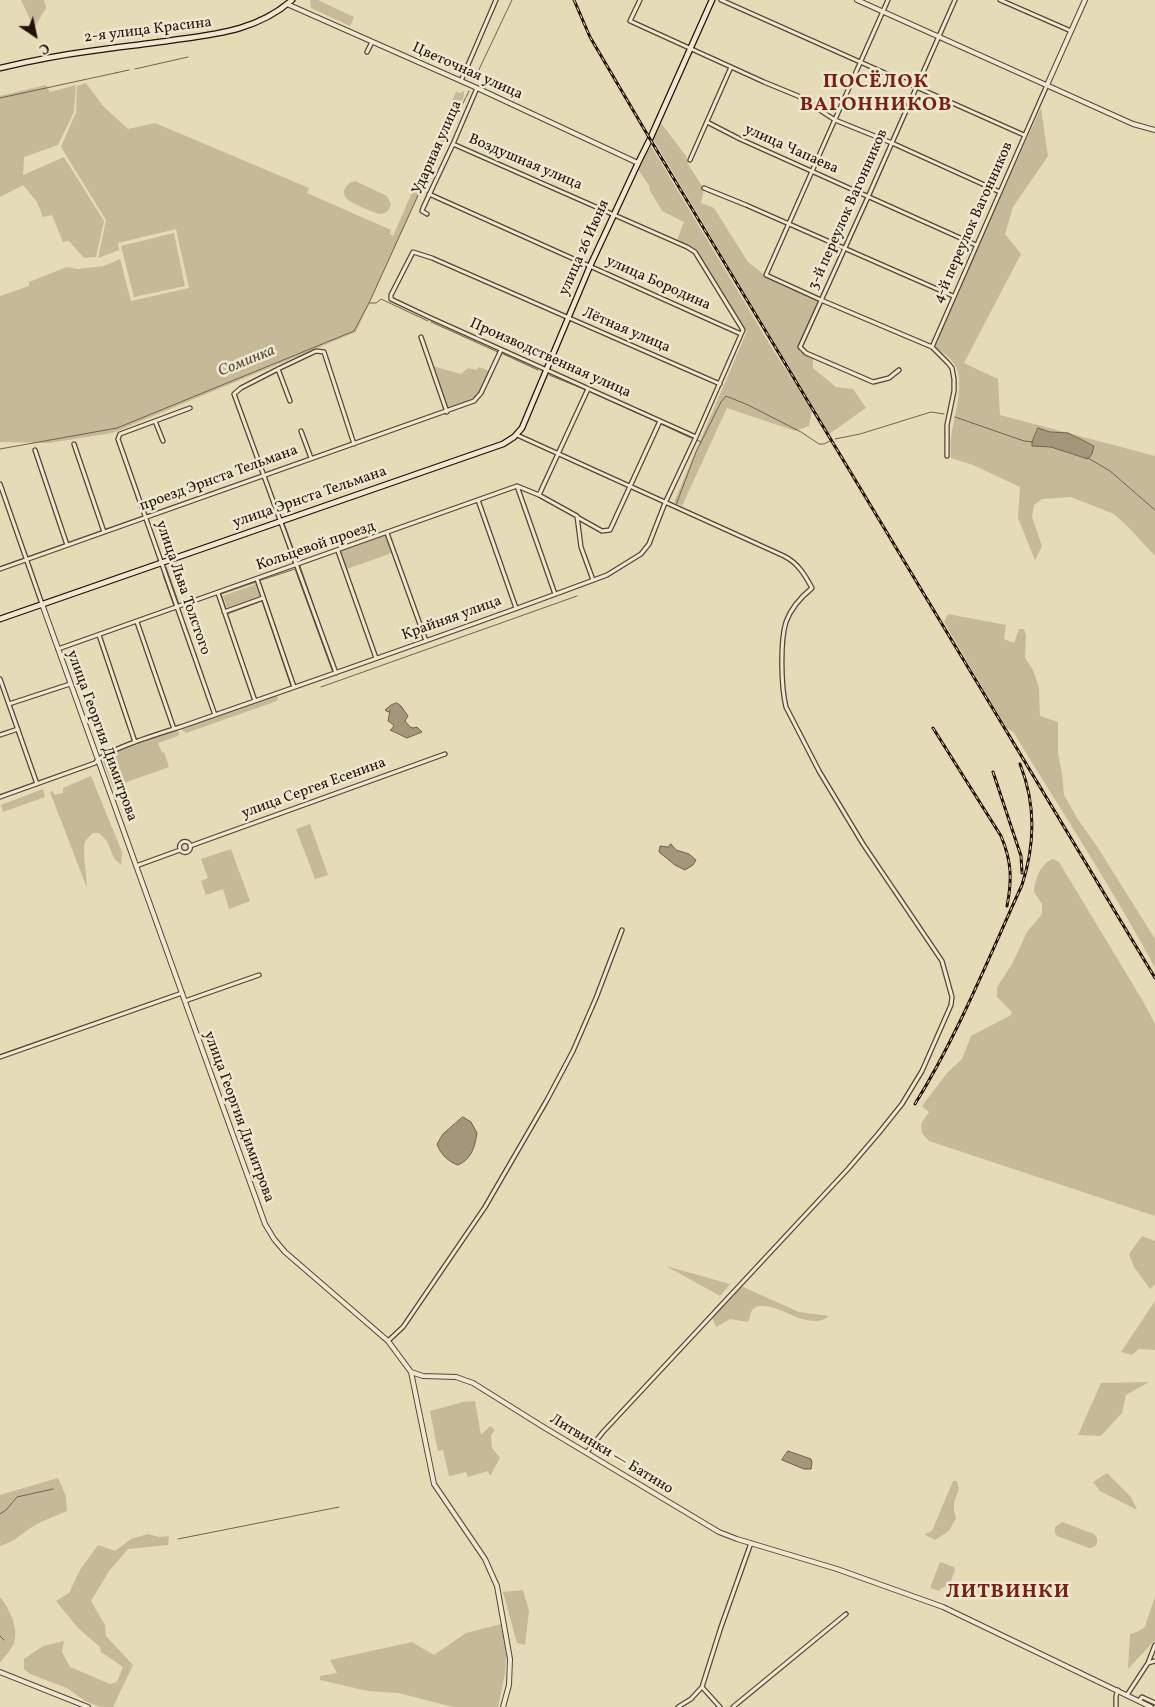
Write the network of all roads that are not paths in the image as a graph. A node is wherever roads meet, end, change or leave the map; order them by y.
1 (292, 0) edge
2 (496, 0) edge
3 (640, 0) edge
4 (712, 0) edge
5 (721, 0) edge
6 (857, 0) edge
7 (888, 0) edge
8 (955, 0) edge
9 (1000, 0) edge
10 (1085, 0) edge
11 (287, 4) junction
12 (883, 11) junction
13 (1071, 31) junction
14 (938, 36) junction
15 (372, 42) junction
16 (691, 48) junction
17 (367, 52) dead end
18 (860, 62) junction
19 (731, 66) junction
20 (0, 68) edge
21 (461, 81) junction
22 (1047, 85) junction
23 (915, 87) junction
24 (477, 88) junction
25 (835, 120) junction
26 (707, 122) junction
27 (1155, 130) edge
28 (1024, 136) junction
29 (892, 143) junction
30 (453, 144) junction
31 (690, 160) dead end
32 (638, 163) junction
33 (812, 171) junction
34 (704, 188) dead end
35 (1000, 192) junction
36 (429, 194) junction
37 (868, 197) junction
38 (427, 214) dead end
39 (614, 214) junction
40 (789, 224) junction
41 (976, 245) junction
42 (845, 248) junction
43 (590, 266) junction
44 (953, 296) junction
45 (822, 300) junction
46 (395, 301) joint
47 (567, 318) junction
48 (743, 330) joint
49 (741, 334) junction
50 (421, 337) dead end
51 (932, 347) junction
52 (501, 350) junction
53 (278, 369) junction
54 (546, 369) junction
55 (899, 370) dead end
56 (720, 384) junction
57 (588, 389) junction
58 (290, 400) dead end
59 (190, 408) dead end
60 (447, 412) junction
61 (155, 421) junction
62 (660, 421) junction
63 (302, 431) dead end
64 (517, 435) junction
65 (696, 437) junction
66 (163, 441) dead end
67 (74, 444) dead end
68 (354, 444) junction
69 (35, 450) dead end
70 (558, 454) junction
71 (946, 456) dead end
72 (311, 458) junction
73 (264, 475) junction
74 (0, 484) edge
75 (517, 486) junction
76 (630, 487) junction
77 (539, 496) junction
78 (478, 500) junction
79 (665, 503) junction
80 (577, 516) junction
81 (146, 517) junction
82 (281, 521) junction
83 (104, 532) junction
84 (387, 533) junction
85 (67, 545) junction
86 (338, 551) junction
87 (26, 559) junction
88 (162, 562) junction
89 (297, 565) junction
90 (0, 569) edge
91 (257, 579) junction
92 (592, 580) junction
93 (218, 593) junction
94 (555, 594) junction
95 (263, 598) junction
96 (42, 604) junction
97 (177, 608) junction
98 (516, 608) junction
99 (224, 612) junction
100 (0, 620) edge
101 (137, 622) junction
102 (99, 635) junction
103 (426, 641) junction
104 (58, 650) junction
105 (376, 658) junction
106 (336, 673) junction
107 (0, 680) edge
108 (70, 684) junction
109 (294, 688) junction
110 (255, 701) junction
111 (9, 704) junction
112 (215, 715) junction
113 (18, 729) junction
114 (174, 729) junction
115 (0, 735) edge
116 (136, 742) junction
117 (445, 754) dead end
118 (98, 759) junction
119 (37, 784) junction
120 (0, 797) edge
121 (190, 846) junction
122 (180, 850) junction
123 (136, 866) junction
124 (622, 930) dead end
125 (259, 975) dead end
126 (182, 993) junction
127 (185, 1001) junction
128 (0, 1057) edge
129 (388, 1341) junction
130 (411, 1372) junction
131 (587, 1452) junction
132 (751, 1543) junction
133 (846, 1614) dead end
134 (1155, 1645) edge
135 (1155, 1661) edge
136 (1148, 1663) junction
137 (0, 1672) edge
138 (702, 1687) junction
139 (1118, 1690) junction
140 (1127, 1695) junction
141 (1139, 1701) junction
142 (1155, 1703) edge
143 (88, 1707) edge
144 (502, 1707) edge
145 (678, 1707) edge
146 (720, 1707) edge
147 (733, 1707) edge
148 (1116, 1707) edge
149 (1152, 1707) edge

1 - 11 main road, 2-я улица Красина
2 - 21 street
3 - 16 street
4 - 16 main road, улица 26 Июня
5 - 18 street
6 - 12 street
7 - 12 street
8 - 14 street, 3-й переулок Вагонников
9 - 13 street
10 - 13 street, 4-й переулок Вагонников
11 - 15 street, Цветочная улица
11 - 20 main road, 2-я улица Красина
12 - 14 street
12 - 18 street
13 - 22 street, 4-й переулок Вагонников
14 - 22 street
14 - 23 street, 3-й переулок Вагонников
15 - 17 street
15 - 21 street, Цветочная улица
16 - 19 street
16 - 32 main road, улица 26 Июня
18 - 23 street
18 - 25 street
19 - 25 street
19 - 26 street
21 - 24 street, Цветочная улица
22 - 27 street
22 - 28 street, 4-й переулок Вагонников
23 - 28 street
23 - 29 street, 3-й переулок Вагонников
24 - 30 street, Ударная улица
24 - 32 street, Цветочная улица
25 - 29 street
25 - 33 street
26 - 31 street
26 - 33 street, улица Чапаева
28 - 35 street, 4-й переулок Вагонников
29 - 35 street
29 - 37 street, 3-й переулок Вагонников
30 - 36 street, Ударная улица
30 - 39 street, Воздушная улица
32 - 39 main road, улица 26 Июня
33 - 37 street, улица Чапаева
33 - 40 street
34 - 40 street
35 - 41 street, 4-й переулок Вагонников
36 - 38 street, Ударная улица
36 - 43 street, улица Бородина
37 - 41 street, улица Чапаева
37 - 42 street, 3-й переулок Вагонников
39 - 43 main road, улица 26 Июня
39 - 48 street, Воздушная улица
40 - 42 street
40 - 45 street
41 - 44 street, 4-й переулок Вагонников
42 - 44 street
42 - 45 street, 3-й переулок Вагонников
43 - 47 main road, улица 26 Июня
43 - 49 street, улица Бородина
44 - 51 street, 4-й переулок Вагонников
45 - 51 street
45 - 55 street, 3-й переулок Вагонников
46 - 47 street, Лётная улица
46 - 52 street, Производственная улица
47 - 54 main road, улица 26 Июня
47 - 56 street, Лётная улица
48 - 49 street, Крайняя улица
49 - 56 street, Крайняя улица
50 - 60 street
51 - 71 street
52 - 54 street, Производственная улица
52 - 60 street, проезд Эрнста Тельмана
53 - 58 street
53 - 68 street
53 - 73 street
54 - 57 street, Производственная улица
54 - 64 main road
56 - 65 street, Крайняя улица
57 - 62 street, Производственная улица
57 - 70 street
59 - 61 street
60 - 68 street, проезд Эрнста Тельмана
61 - 66 street
61 - 81 street, улица Льва Толстого
62 - 65 street, Производственная улица
62 - 76 street
63 - 72 street
64 - 70 street
64 - 82 main road, улица Эрнста Тельмана
65 - 79 street, Крайняя улица
67 - 83 street
68 - 72 street, проезд Эрнста Тельмана
69 - 85 street
70 - 76 street
70 - 77 street
72 - 73 street, проезд Эрнста Тельмана
73 - 81 street, проезд Эрнста Тельмана
73 - 82 street
74 - 87 street, улица Георгия Димитрова
75 - 77 street
75 - 78 street, Кольцевой проезд
75 - 94 street
76 - 79 street
76 - 80 street
77 - 80 street
78 - 84 street, Кольцевой проезд
78 - 98 street
79 - 92 street, Крайняя улица
79 - 131 street
80 - 92 street
81 - 83 street, проезд Эрнста Тельмана
81 - 88 street, улица Льва Толстого
82 - 88 main road, улица Эрнста Тельмана
82 - 89 street
83 - 85 street, проезд Эрнста Тельмана
84 - 86 street, Кольцевой проезд
84 - 103 street
85 - 87 street, проезд Эрнста Тельмана
86 - 89 street, Кольцевой проезд
86 - 105 street
87 - 90 street, проезд Эрнста Тельмана
87 - 96 street, улица Георгия Димитрова
88 - 96 main road, улица Эрнста Тельмана
88 - 97 street, улица Льва Толстого
89 - 91 street, Кольцевой проезд
89 - 106 street
91 - 93 street, Кольцевой проезд
91 - 95 street
92 - 94 street, Крайняя улица
93 - 97 street, Кольцевой проезд
93 - 99 street
94 - 98 street, Крайняя улица
95 - 99 street
95 - 109 street
96 - 100 main road, улица Эрнста Тельмана
96 - 104 street, улица Георгия Димитрова
97 - 101 street, Кольцевой проезд
97 - 112 street, улица Льва Толстого
98 - 103 street, Крайняя улица
99 - 110 street
101 - 102 street, Кольцевой проезд
101 - 114 street
102 - 104 street, Кольцевой проезд
102 - 116 street
103 - 105 street, Крайняя улица
104 - 108 street, улица Георгия Димитрова
105 - 106 street, Крайняя улица
106 - 109 street, Крайняя улица
107 - 111 street
108 - 111 street
108 - 118 street, улица Георгия Димитрова
109 - 110 street, Крайняя улица
110 - 112 street, Крайняя улица
111 - 113 street
112 - 114 street, Крайняя улица
113 - 115 street
113 - 119 street
114 - 116 street, Крайняя улица
116 - 118 street, Крайняя улица
117 - 121 street, улица Сергея Есенина
118 - 119 street, Крайняя улица
118 - 123 street, улица Георгия Димитрова
119 - 120 street, Крайняя улица
121 - 122 street, улица Сергея Есенина
121 - 122 street, улица Сергея Есенина
122 - 123 street, улица Сергея Есенина
123 - 126 street, улица Георгия Димитрова
124 - 129 street
125 - 127 street
126 - 127 street, улица Георгия Димитрова
126 - 128 street
127 - 129 street, улица Георгия Димитрова
129 - 130 street, улица Георгия Димитрова
130 - 131 street, Литвинки — Батино
130 - 144 street, улица Георгия Димитрова
131 - 132 street, Литвинки — Батино
132 - 138 street
132 - 139 street, Литвинки — Батино
133 - 147 street
134 - 136 street
135 - 136 street
136 - 140 street
137 - 143 street
138 - 145 street
138 - 146 street
139 - 140 street, Литвинки — Батино
139 - 148 street
140 - 141 street, Литвинки — Батино
141 - 142 street
141 - 149 street, Литвинки — Батино

